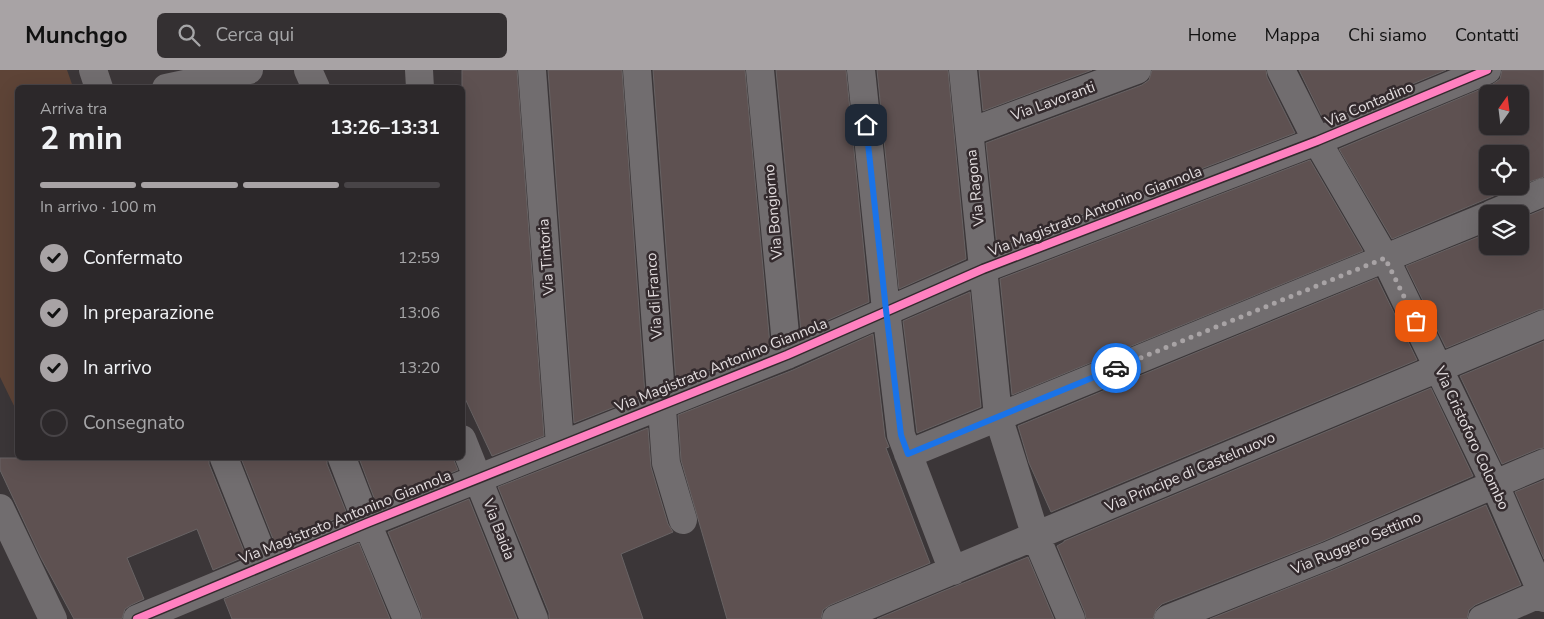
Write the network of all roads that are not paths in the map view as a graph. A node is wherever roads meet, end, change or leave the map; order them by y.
1 (93, 70) edge
2 (249, 70) edge
3 (308, 70) edge
4 (419, 70) edge
5 (532, 70) edge
6 (637, 70) edge
7 (760, 70) edge
8 (861, 70) edge
9 (963, 70) edge
10 (1137, 70) edge
11 (1281, 70) edge
12 (1487, 70) edge
13 (98, 85) edge
14 (180, 85) edge
15 (315, 85) edge
16 (420, 85) edge
17 (970, 132) junction
18 (1317, 141) junction
19 (1544, 192) edge
20 (1513, 205) edge
21 (1479, 220) edge
22 (1385, 258) junction
23 (983, 269) junction
24 (886, 310) junction
25 (1544, 324) edge
26 (787, 355) junction
27 (1439, 368) junction
28 (662, 404) junction
29 (997, 406) junction
30 (905, 444) junction
31 (560, 445) junction
32 (465, 446) edge
33 (225, 460) edge
34 (343, 460) edge
35 (1544, 463) edge
36 (478, 478) junction
37 (1495, 485) junction
38 (0, 508) edge
39 (683, 520) dead end
40 (367, 523) junction
41 (1036, 536) junction
42 (266, 564) junction
43 (953, 571) junction
44 (1543, 594) edge
45 (54, 619) edge
46 (137, 619) edge
47 (407, 619) edge
48 (534, 619) edge
49 (836, 619) edge
50 (1071, 619) edge
51 (1168, 619) edge
52 (1482, 619) edge

1 - 13 street
2 - 14 street
3 - 15 street
4 - 16 street
5 - 31 street, Via Tintoria
6 - 28 street, Via di Franco
7 - 26 street, Via Bongiorno
8 - 24 street
9 - 17 street, Via Ragona
10 - 17 street, Via Lavoranti
11 - 18 street, Via Cristoforo Colombo
12 - 18 street, Via Contadino
17 - 23 street, Via Ragona
18 - 22 street, Via Cristoforo Colombo
18 - 23 street, Via Magistrato Antonino Giannola
19 - 20 street
21 - 22 street
22 - 27 street, Via Cristoforo Colombo
22 - 29 street
23 - 24 street, Via Magistrato Antonino Giannola
23 - 29 street, Via Ragona
24 - 26 street, Via Magistrato Antonino Giannola
24 - 30 street
25 - 27 street, Via Principe di Castelnuovo
26 - 28 street, Via Magistrato Antonino Giannola
27 - 37 street, Via Cristoforo Colombo
27 - 41 street, Via Principe di Castelnuovo
28 - 31 street, Via Magistrato Antonino Giannola
28 - 39 street, Via di Franco
29 - 30 street
29 - 41 street, Via Ragona
30 - 43 street
31 - 36 street, Via Magistrato Antonino Giannola
32 - 36 street, Via Baida
33 - 42 street
34 - 40 street
35 - 37 street, Via Ruggero Settimo
36 - 40 street, Via Magistrato Antonino Giannola
36 - 48 street, Via Baida
37 - 44 street, Via Cristoforo Colombo
37 - 51 street, Via Ruggero Settimo
38 - 45 street
40 - 42 street, Via Magistrato Antonino Giannola
40 - 47 street
41 - 43 street, Via Principe di Castelnuovo
41 - 50 street
42 - 46 street, Via Magistrato Antonino Giannola
43 - 49 street, Via Principe di Castelnuovo
44 - 52 street

